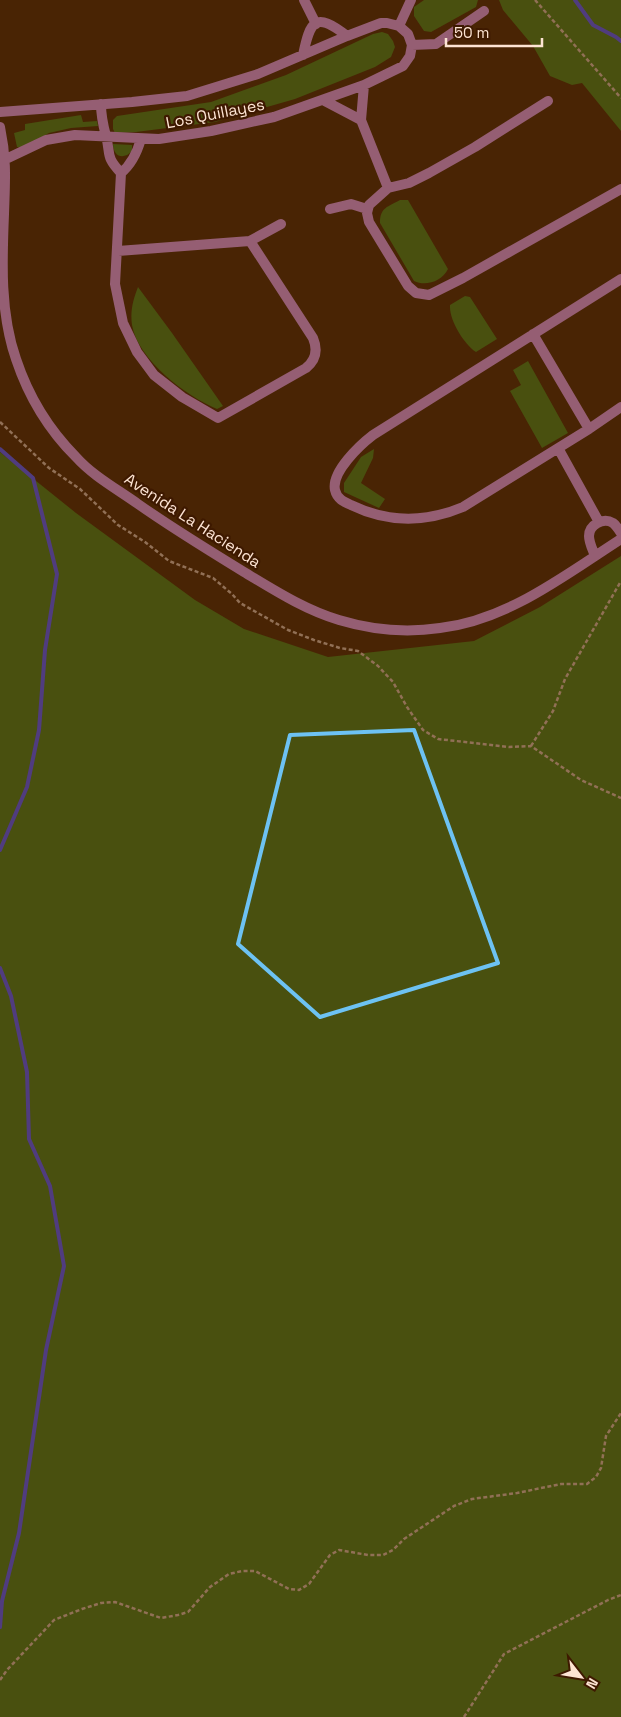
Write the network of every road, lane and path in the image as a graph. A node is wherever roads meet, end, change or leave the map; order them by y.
1 (304, 0) edge
2 (411, 0) edge
3 (535, 0) edge
4 (484, 11) dead end
5 (316, 24) junction
6 (399, 26) junction
7 (346, 36) junction
8 (412, 45) junction
9 (303, 56) junction
10 (364, 85) junction
11 (621, 98) edge
12 (323, 100) junction
13 (548, 101) dead end
14 (101, 104) junction
15 (0, 112) edge
16 (361, 120) junction
17 (0, 128) edge
18 (106, 138) junction
19 (141, 139) junction
20 (6, 159) junction
21 (121, 173) junction
22 (388, 188) junction
23 (621, 189) edge
24 (330, 209) dead end
25 (367, 209) junction
26 (281, 224) dead end
27 (250, 241) junction
28 (118, 252) junction
29 (621, 279) edge
30 (533, 334) junction
31 (621, 407) edge
32 (0, 422) edge
33 (589, 429) junction
34 (558, 448) junction
35 (599, 522) junction
36 (621, 533) edge
37 (621, 539) edge
38 (595, 556) junction
39 (621, 581) edge
40 (531, 746) junction
41 (621, 798) edge
42 (621, 1413) edge
43 (621, 1595) edge
44 (0, 1680) edge
45 (464, 1717) edge

1 - 5 street
2 - 6 street
3 - 11 path
4 - 8 street
5 - 7 street
5 - 9 street
6 - 7 street, Los Quillayes
6 - 8 street
7 - 9 street, Los Quillayes
8 - 10 street, Los Quillayes
9 - 14 street, Los Quillayes
10 - 12 street, Los Quillayes
10 - 16 street
12 - 16 street
12 - 19 street, Los Quillayes
13 - 22 street
14 - 15 street, Los Quillayes
14 - 18 street
16 - 22 street
17 - 20 street, Avenida La Hacienda
18 - 19 street, Los Quillayes
18 - 20 street, Los Quillayes
18 - 21 street
19 - 21 street
20 - 38 street, Avenida La Hacienda
21 - 28 street
22 - 25 street
23 - 25 street
24 - 25 street
26 - 27 street
27 - 28 street
27 - 28 street
29 - 30 street
30 - 33 street
30 - 34 street
31 - 33 street
32 - 40 path
33 - 34 street
34 - 35 street
35 - 36 street
35 - 38 street
37 - 38 street, Avenida La Hacienda
39 - 40 path
40 - 41 path
42 - 44 path
43 - 45 path

